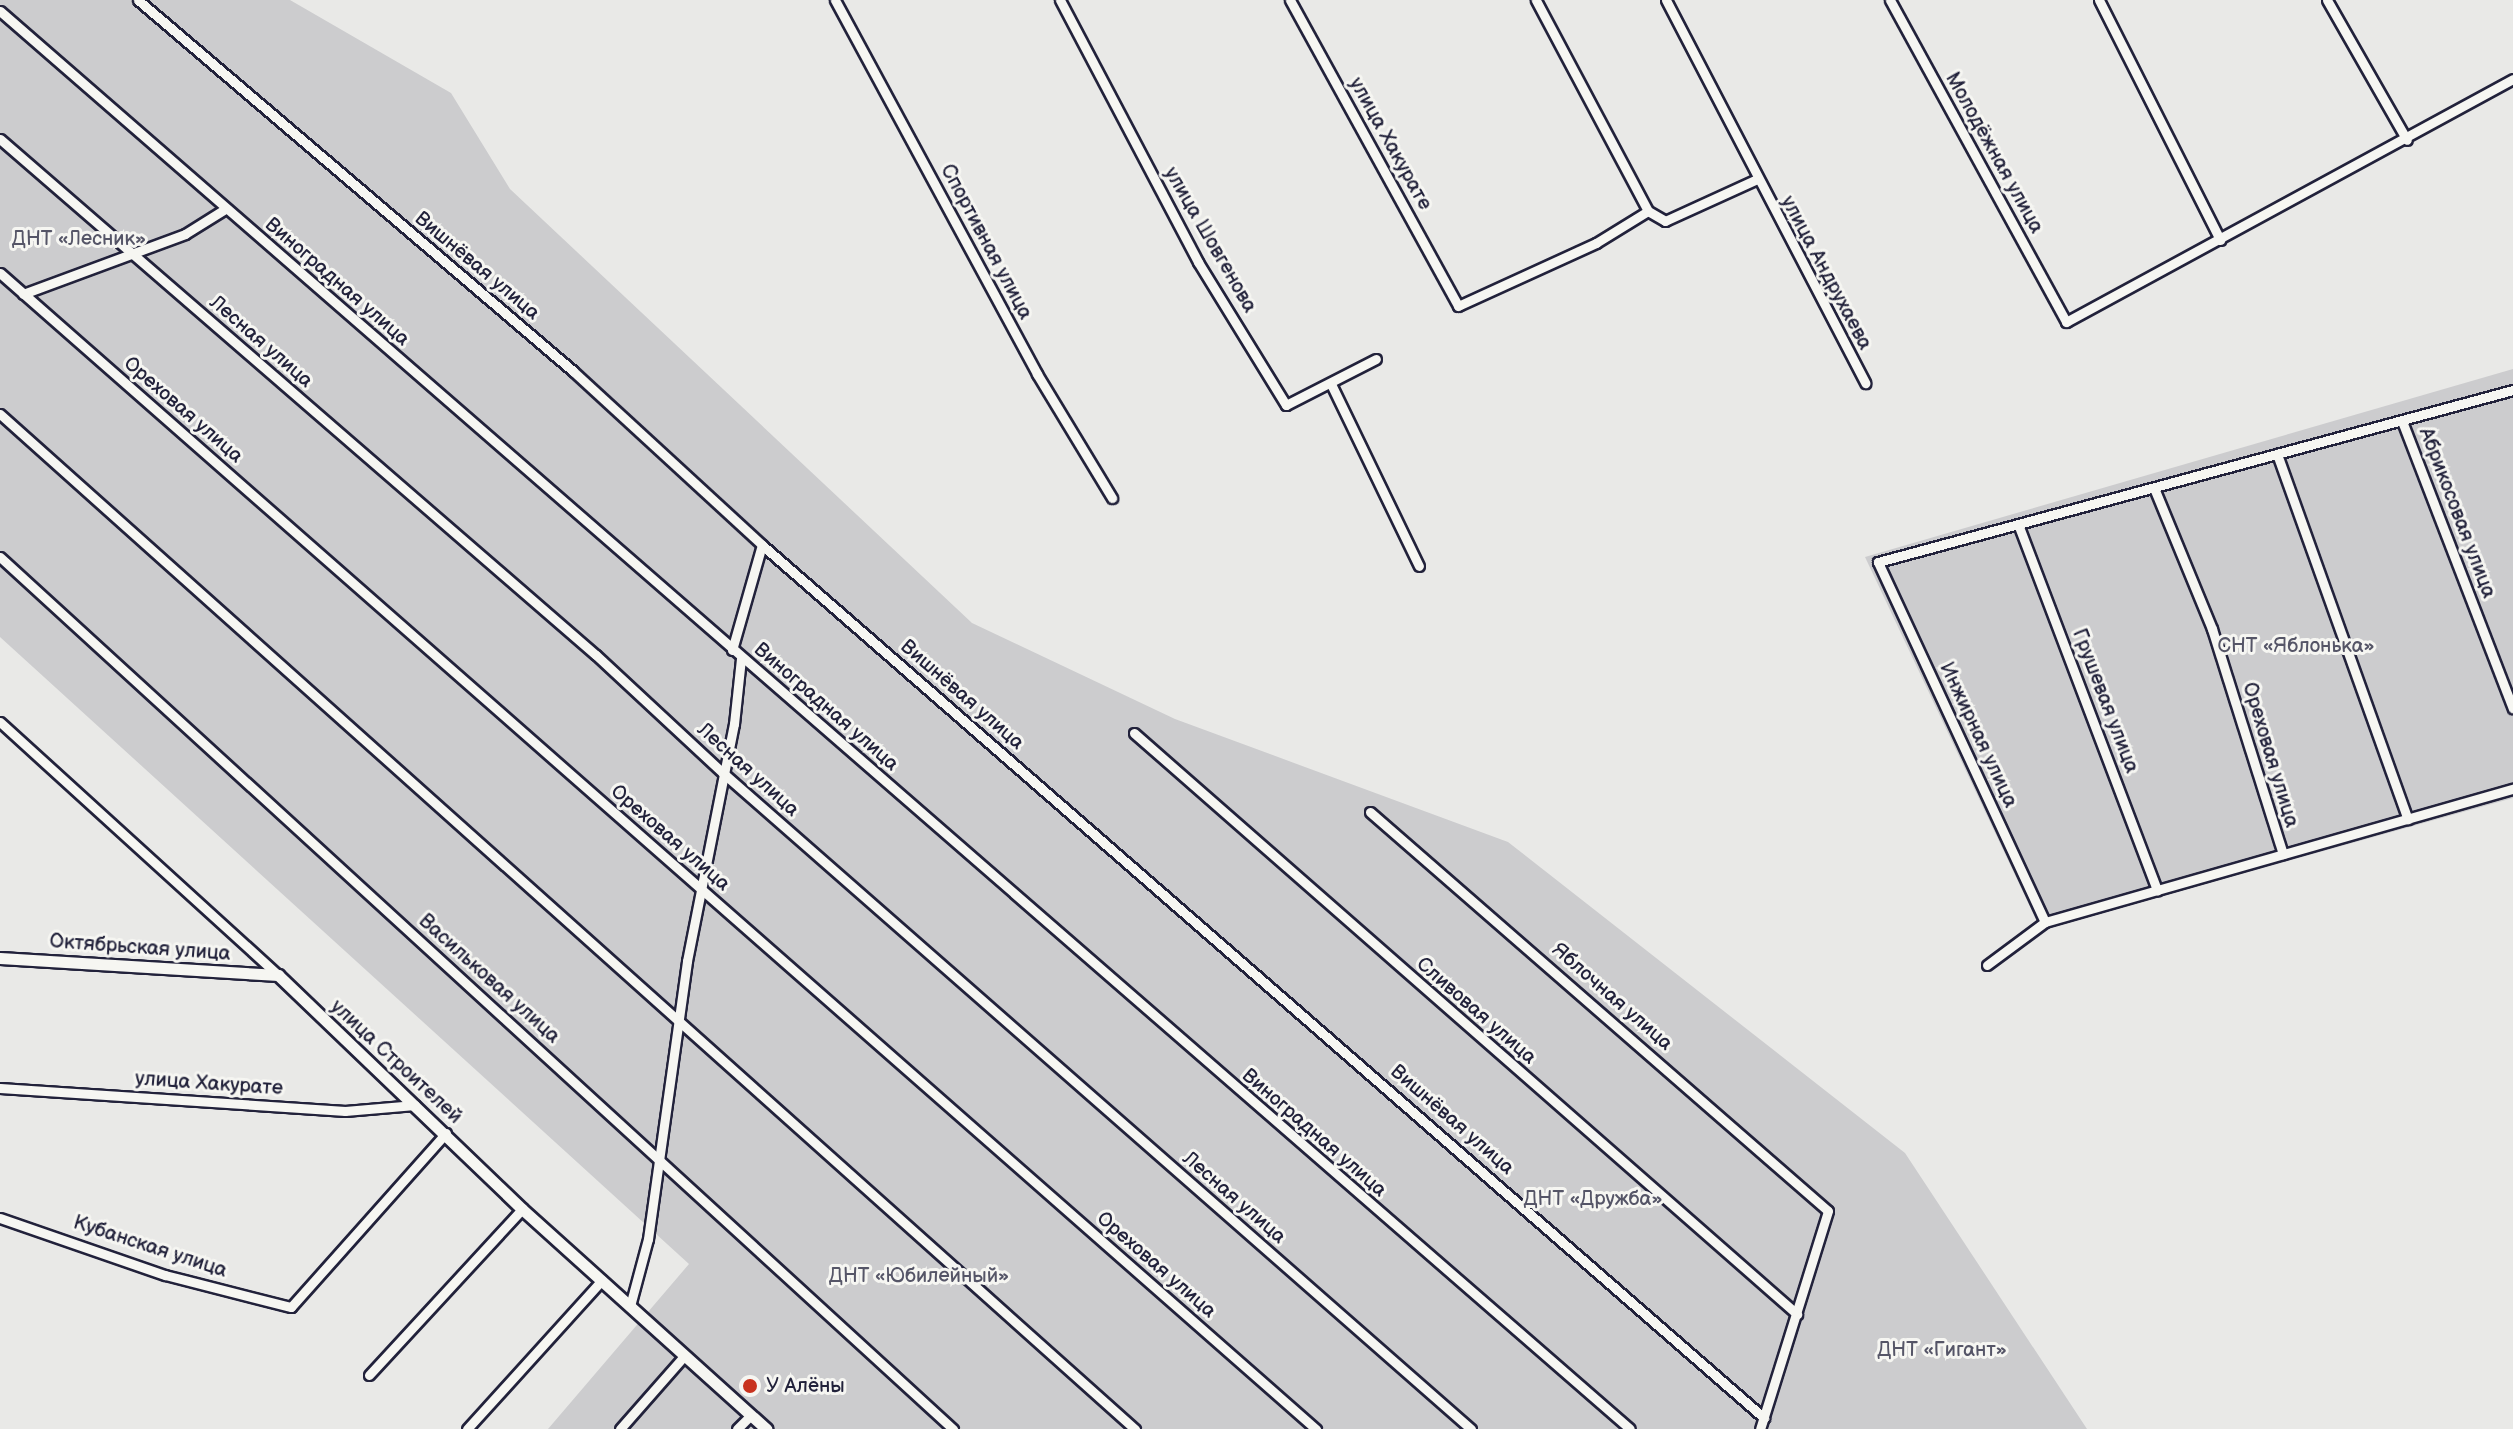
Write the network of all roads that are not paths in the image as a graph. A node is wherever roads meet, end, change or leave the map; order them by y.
1 (138, 0) edge
2 (835, 0) edge
3 (1060, 0) edge
4 (1290, 0) edge
5 (1536, 0) edge
6 (1666, 0) edge
7 (1890, 0) edge
8 (2099, 0) edge
9 (2327, 0) edge
10 (0, 11) edge
11 (2513, 79) edge
12 (0, 139) edge
13 (2407, 140) junction
14 (1757, 179) junction
15 (225, 209) junction
16 (1648, 211) junction
17 (2220, 240) junction
18 (131, 253) junction
19 (1, 276) edge
20 (23, 294) junction
21 (1376, 359) dead end
22 (1865, 383) dead end
23 (1331, 384) junction
24 (2513, 390) edge
25 (0, 414) edge
26 (2402, 421) junction
27 (2277, 454) junction
28 (2154, 488) junction
29 (1112, 498) dead end
30 (2018, 524) junction
31 (762, 545) junction
32 (0, 557) edge
33 (1419, 566) dead end
34 (732, 650) junction
35 (741, 658) junction
36 (2513, 708) edge
37 (0, 722) edge
38 (1134, 733) dead end
39 (723, 773) junction
40 (2513, 789) edge
41 (1370, 812) dead end
42 (2408, 819) junction
43 (2283, 854) junction
44 (701, 889) junction
45 (2157, 890) junction
46 (2045, 922) junction
47 (0, 958) edge
48 (1987, 965) dead end
49 (278, 975) junction
50 (680, 1023) junction
51 (0, 1088) edge
52 (415, 1105) junction
53 (446, 1133) junction
54 (659, 1159) junction
55 (522, 1209) junction
56 (0, 1218) edge
57 (602, 1280) junction
58 (630, 1306) junction
59 (1797, 1314) junction
60 (685, 1355) junction
61 (369, 1375) dead end
62 (751, 1415) junction
63 (1764, 1418) junction
64 (467, 1429) edge
65 (620, 1429) edge
66 (737, 1429) edge
67 (766, 1429) edge
68 (953, 1429) edge
69 (1135, 1429) edge
70 (1316, 1429) edge
71 (1471, 1429) edge
72 (1630, 1429) edge
73 (1760, 1429) edge

1 - 31 street, Вишнёвая улица
2 - 29 street, Спортивная улица
3 - 23 street, улица Шовгенова
4 - 16 street, улица Хакурате
5 - 16 street
6 - 14 street, улица Андрухаева
7 - 17 street, Молодёжная улица
8 - 17 street
9 - 13 street
10 - 15 street, Виноградная улица
11 - 13 street
12 - 18 street, Лесная улица
13 - 17 street
14 - 16 street
14 - 22 street, улица Андрухаева
15 - 18 street
15 - 34 street, Виноградная улица
18 - 20 street
18 - 39 street, Лесная улица
19 - 20 street, Ореховая улица
20 - 44 street, Ореховая улица
21 - 23 street, улица Шовгенова
23 - 33 street
24 - 26 street
25 - 50 street
26 - 27 street
26 - 36 street, Абрикосовая улица
27 - 28 street
27 - 42 street
28 - 30 street
28 - 43 street, Ореховая улица
30 - 45 street, Грушевая улица
30 - 46 street, Инжирная улица
31 - 34 street
31 - 63 street, Вишнёвая улица
32 - 54 street, Васильковая улица
34 - 35 street, Виноградная улица
35 - 39 street
35 - 72 street, Виноградная улица
37 - 49 street, улица Строителей
38 - 59 street, Сливовая улица
39 - 44 street
39 - 71 street, Лесная улица
40 - 42 street
41 - 59 street, Яблочная улица
42 - 43 street
43 - 45 street
44 - 50 street
44 - 70 street, Ореховая улица
45 - 46 street
46 - 48 street
47 - 49 street, Октябрьская улица
49 - 52 street, улица Строителей
50 - 54 street
50 - 69 street
51 - 52 street, улица Хакурате
52 - 53 street, улица Строителей
53 - 55 street, улица Строителей
53 - 56 street, Кубанская улица
54 - 58 street
54 - 68 street, Васильковая улица
55 - 57 street, улица Строителей
55 - 61 street
57 - 58 street, улица Строителей
57 - 64 street
58 - 60 street, улица Строителей
59 - 63 street
60 - 62 street, улица Строителей
60 - 65 street
62 - 66 street
62 - 67 street, улица Строителей
63 - 73 street

